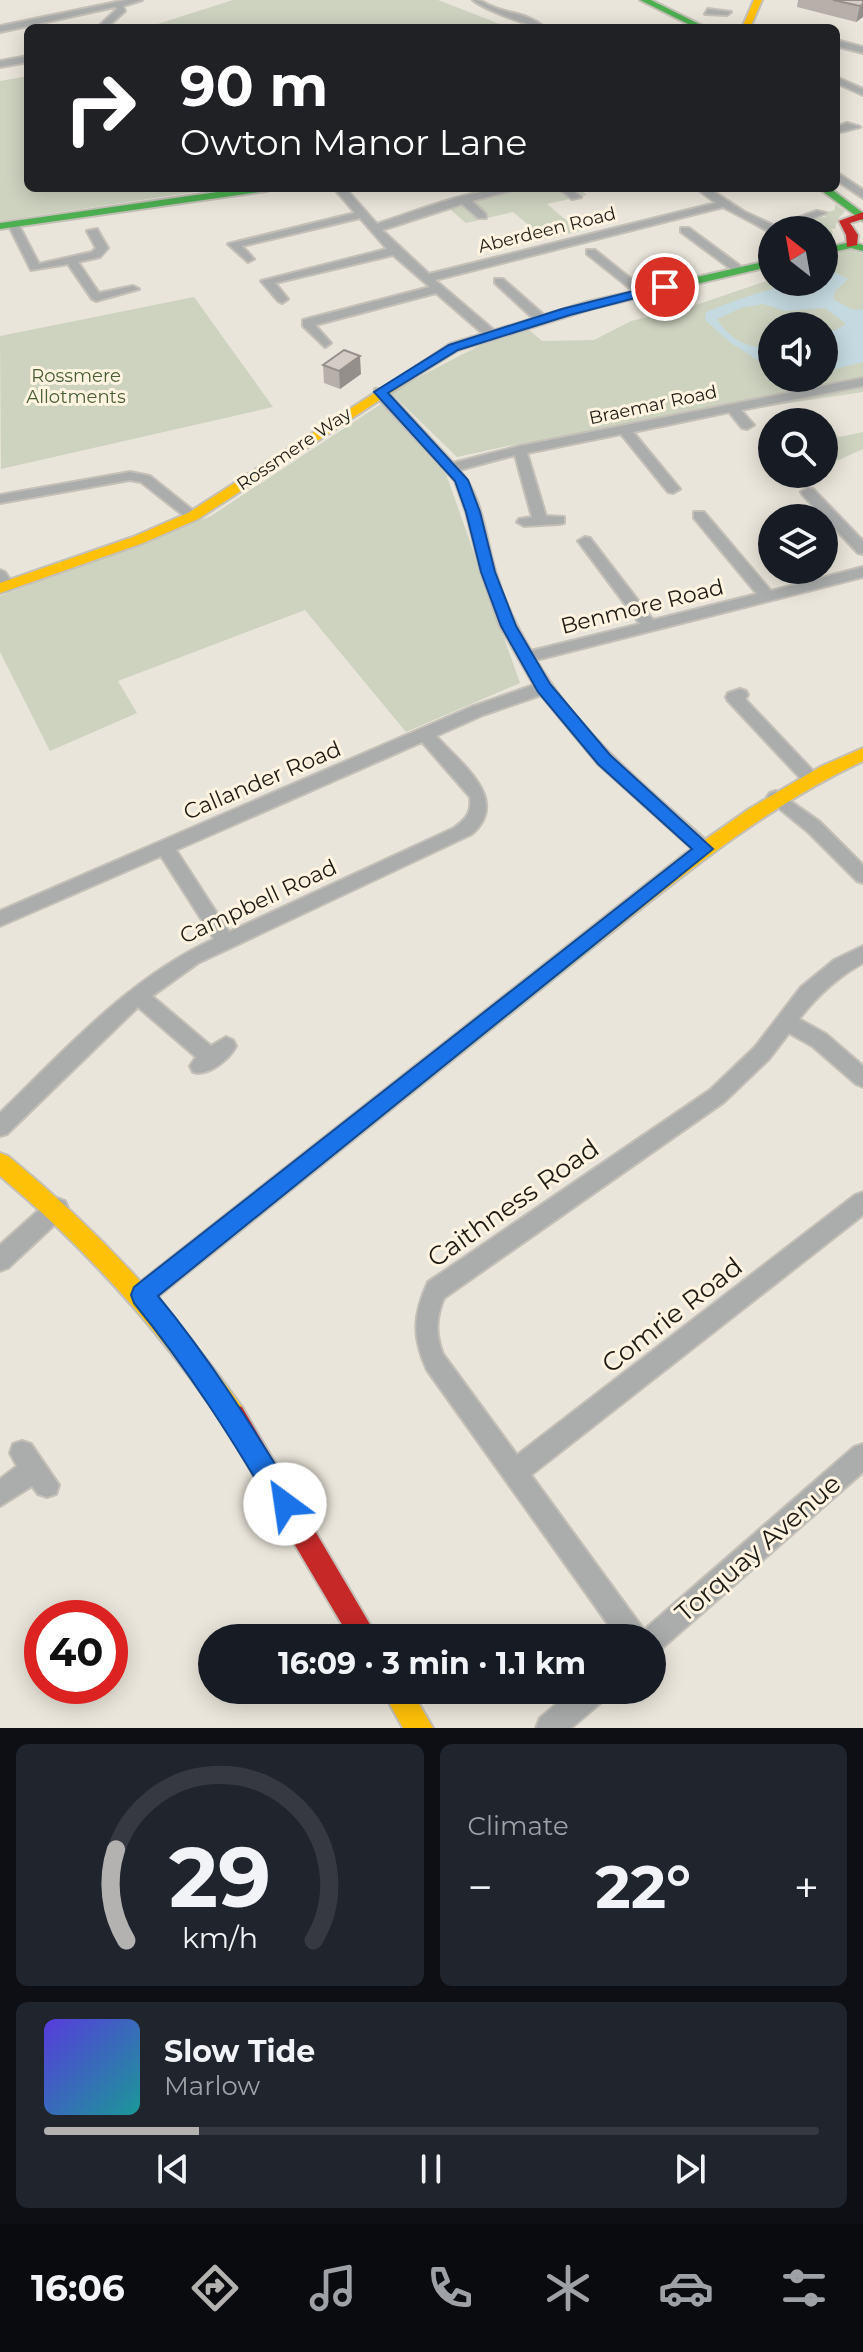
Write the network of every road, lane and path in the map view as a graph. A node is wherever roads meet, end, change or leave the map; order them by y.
1 (138, 0) edge
2 (477, 0) edge
3 (644, 0) edge
4 (719, 0) edge
5 (758, 0) edge
6 (770, 0) edge
7 (118, 5) junction
8 (713, 16) edge
9 (24, 24) edge
10 (25, 24) edge
11 (106, 24) edge
12 (534, 24) edge
13 (748, 24) edge
14 (761, 24) edge
15 (0, 29) edge
16 (840, 44) edge
17 (863, 50) edge
18 (24, 60) edge
19 (0, 64) edge
20 (840, 82) edge
21 (863, 92) edge
22 (855, 127) dead end
23 (840, 129) edge
24 (840, 178) edge
25 (840, 189) edge
26 (239, 192) edge
27 (342, 192) edge
28 (499, 192) edge
29 (569, 192) edge
30 (708, 192) edge
31 (829, 192) edge
32 (863, 195) edge
33 (576, 197) dead end
34 (464, 200) junction
35 (724, 204) junction
36 (821, 213) dead end
37 (862, 213) edge
38 (361, 215) junction
39 (482, 216) dead end
40 (813, 216) edge
41 (758, 222) edge
42 (7, 225) edge
43 (373, 229) junction
44 (685, 230) dead end
45 (93, 231) dead end
46 (857, 247) edge
47 (395, 251) junction
48 (591, 252) dead end
49 (248, 259) dead end
50 (72, 262) junction
51 (758, 266) edge
52 (739, 270) junction
53 (424, 279) junction
54 (499, 281) dead end
55 (133, 289) dead end
56 (436, 289) junction
57 (641, 292) junction
58 (282, 299) dead end
59 (541, 319) junction
60 (492, 335) junction
61 (325, 343) dead end
62 (862, 386) edge
63 (380, 392) junction
64 (731, 407) junction
65 (747, 425) dead end
66 (624, 429) junction
67 (520, 450) junction
68 (451, 468) junction
69 (673, 489) dead end
70 (808, 492) dead end
71 (0, 499) edge
72 (699, 515) dead end
73 (193, 516) junction
74 (559, 520) dead end
75 (540, 521) junction
76 (524, 522) dead end
77 (585, 541) dead end
78 (863, 550) edge
79 (863, 572) edge
80 (2, 583) edge
81 (768, 597) junction
82 (650, 627) junction
83 (525, 658) junction
84 (544, 688) junction
85 (740, 695) dead end
86 (425, 734) junction
87 (863, 754) edge
88 (809, 777) junction
89 (776, 797) junction
90 (164, 846) junction
91 (704, 849) junction
92 (863, 876) edge
93 (0, 919) edge
94 (225, 941) junction
95 (863, 954) edge
96 (138, 995) junction
97 (787, 1022) junction
98 (212, 1057) dead end
99 (863, 1078) edge
100 (0, 1127) edge
101 (0, 1163) edge
102 (863, 1202) edge
103 (57, 1208) junction
104 (0, 1260) edge
105 (142, 1295) junction
106 (863, 1456) edge
107 (34, 1469) dead end
108 (516, 1471) junction
109 (0, 1494) edge
110 (357, 1624) edge
111 (624, 1624) edge
112 (666, 1628) edge
113 (404, 1704) edge
114 (578, 1704) edge
115 (419, 1728) edge
116 (550, 1728) edge

1 - 7 street
2 - 12 street
3 - 8 main road
4 - 8 street
5 - 13 main road
6 - 14 main road
7 - 10 street
7 - 11 street
9 - 15 street
16 - 17 street
18 - 19 street
20 - 21 street
22 - 23 street
24 - 32 street
25 - 37 main road
26 - 42 main road
27 - 38 street
28 - 34 street
29 - 33 street
30 - 35 street
31 - 37 main road
34 - 39 street
34 - 43 street
35 - 41 street
35 - 53 street, Aberdeen Road
36 - 40 street
37 - 46 main road
38 - 43 street
38 - 49 street
42 - 50 street
43 - 47 street
44 - 52 street
45 - 50 street
47 - 53 street
47 - 58 street
48 - 57 street
50 - 55 street
51 - 52 main road, Rossmere Way
52 - 57 main road, Rossmere Way
53 - 56 street
54 - 59 street
56 - 60 street
56 - 61 street
57 - 59 main road, Rossmere Way
59 - 60 main road, Rossmere Way
60 - 63 main road, Rossmere Way
62 - 64 street, Braemar Road
63 - 68 street
63 - 73 main road, Rossmere Way
64 - 65 street
64 - 66 street, Braemar Road
66 - 67 street, Braemar Road
66 - 69 street
67 - 68 street, Braemar Road
67 - 75 street
68 - 83 street
70 - 78 street
71 - 73 street
72 - 81 street
73 - 80 main road, Rossmere Way
74 - 75 street
75 - 76 street
77 - 82 street
79 - 81 street, Benmore Road
81 - 82 street, Benmore Road
82 - 83 street, Benmore Road
83 - 84 street
84 - 86 street, Callander Road
84 - 91 street
85 - 88 street
86 - 90 street, Callander Road
86 - 94 street, Campbell Road
87 - 88 main road
88 - 89 main road
89 - 91 main road
89 - 92 street
90 - 93 street, Callander Road
90 - 94 street
91 - 105 main road
94 - 96 street, Campbell Road
95 - 97 street, Caithness Road
96 - 98 street
96 - 100 street, Campbell Road
97 - 99 street
97 - 108 street, Caithness Road
101 - 103 main road
102 - 108 street, Comrie Road
103 - 104 street
103 - 105 main road
105 - 110 main road
106 - 112 street, Torquay Avenue
107 - 109 street
108 - 111 street, Caithness Road
113 - 115 main road
114 - 116 street

